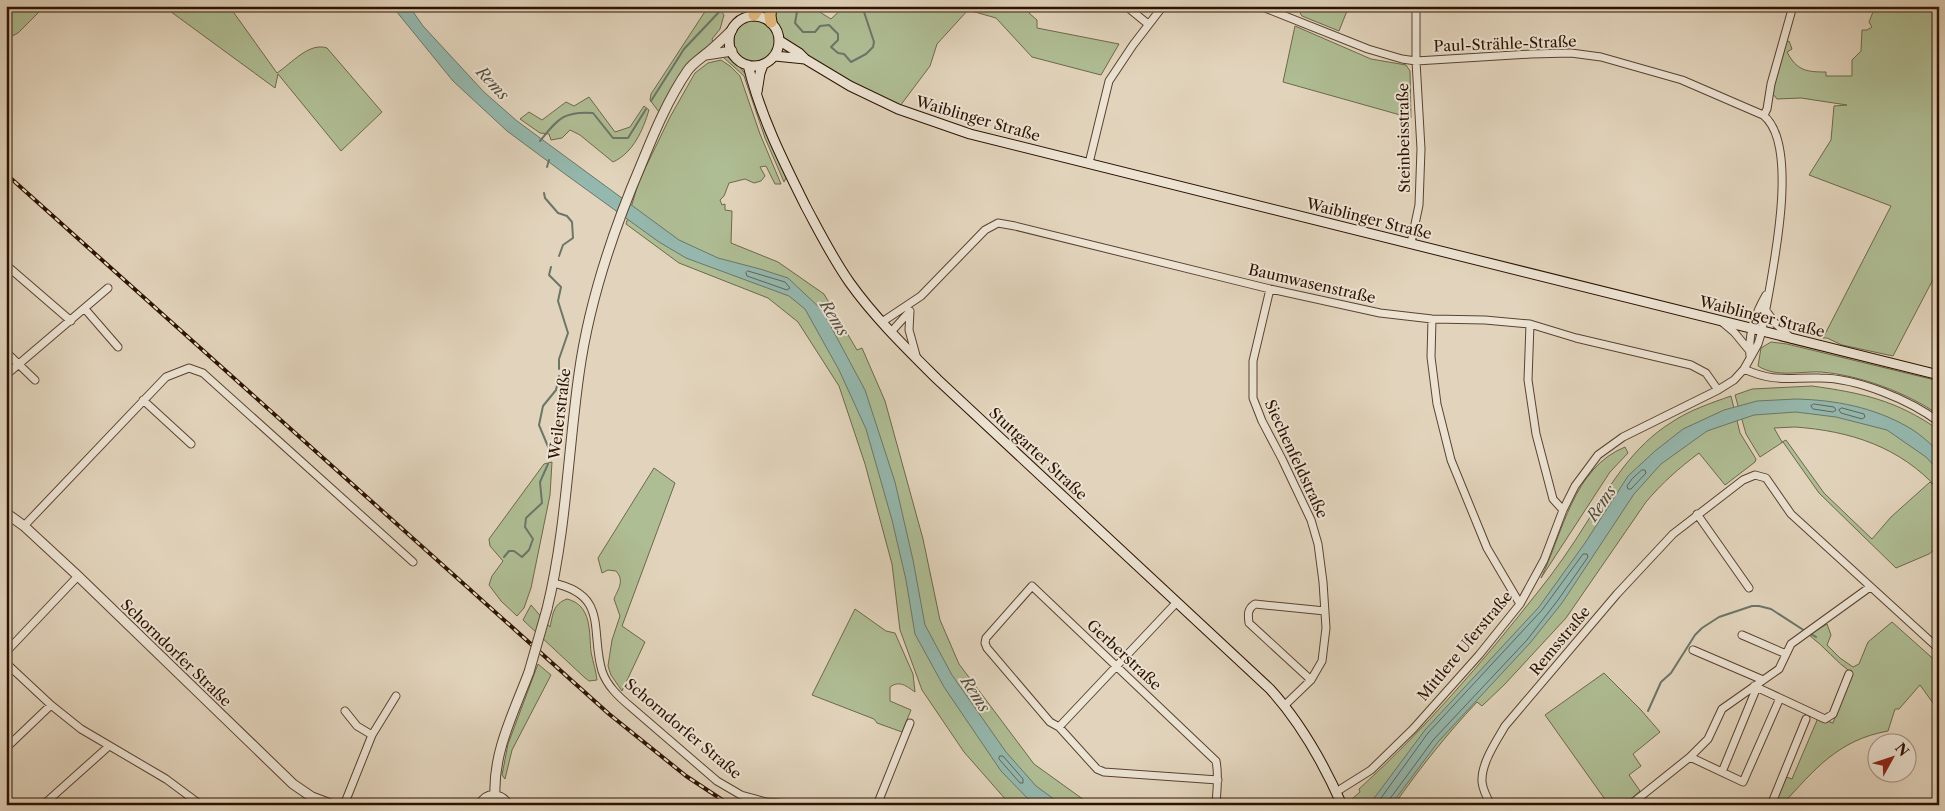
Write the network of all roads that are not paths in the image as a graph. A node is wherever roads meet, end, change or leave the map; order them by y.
1 (771, 6) edge
2 (1126, 6) edge
3 (1163, 6) edge
4 (1260, 6) edge
5 (1416, 6) edge
6 (1793, 6) edge
7 (757, 11) edge
8 (771, 22) junction
9 (1148, 24) junction
10 (732, 30) junction
11 (780, 41) junction
12 (732, 51) junction
13 (705, 55) junction
14 (775, 56) junction
15 (805, 59) junction
16 (1416, 61) junction
17 (763, 65) junction
18 (748, 66) junction
19 (757, 92) junction
20 (1764, 115) junction
21 (1089, 163) junction
22 (1411, 243) junction
23 (6, 265) edge
24 (108, 288) dead end
25 (1270, 289) junction
26 (1768, 292) junction
27 (921, 296) junction
28 (85, 309) junction
29 (1765, 309) junction
30 (910, 311) junction
31 (1432, 319) junction
32 (1720, 320) junction
33 (71, 322) junction
34 (882, 322) junction
35 (1530, 324) junction
36 (1752, 329) junction
37 (1762, 331) junction
38 (891, 332) junction
39 (1792, 339) junction
40 (118, 347) dead end
41 (6, 352) edge
42 (1750, 356) junction
43 (917, 359) junction
44 (19, 364) junction
45 (1744, 369) junction
46 (6, 375) edge
47 (1939, 375) edge
48 (35, 380) dead end
49 (1718, 390) junction
50 (143, 400) junction
51 (1939, 422) edge
52 (191, 444) dead end
53 (1563, 510) junction
54 (6, 513) edge
55 (1697, 514) junction
56 (24, 526) junction
57 (413, 562) dead end
58 (78, 576) junction
59 (553, 583) junction
60 (1870, 587) junction
61 (1749, 588) dead end
62 (1177, 602) junction
63 (1520, 604) junction
64 (1325, 611) junction
65 (1742, 635) dead end
66 (1939, 649) edge
67 (1693, 650) dead end
68 (6, 652) edge
69 (1786, 654) junction
70 (6, 663) edge
71 (1115, 666) junction
72 (1849, 674) dead end
73 (1311, 680) junction
74 (1763, 680) junction
75 (1756, 687) junction
76 (396, 696) dead end
77 (1780, 698) junction
78 (51, 705) junction
79 (1285, 705) junction
80 (345, 711) dead end
81 (1806, 719) dead end
82 (910, 723) dead end
83 (1059, 727) junction
84 (372, 735) junction
85 (108, 746) junction
86 (7, 747) edge
87 (1690, 757) junction
88 (1722, 772) junction
89 (1218, 780) junction
90 (1336, 792) junction
91 (495, 795) junction
92 (1216, 804) edge
93 (1341, 804) edge
94 (43, 805) edge
95 (201, 805) edge
96 (333, 805) edge
97 (344, 805) edge
98 (480, 805) edge
99 (508, 805) edge
100 (805, 805) edge
101 (877, 805) edge
102 (1491, 805) edge
103 (1630, 805) edge
104 (1771, 805) edge

1 - 8 highway
2 - 9 street
3 - 9 street
4 - 16 street, Steinbeisstraße
5 - 16 street, Steinbeisstraße
6 - 20 street
7 - 8 main road
7 - 10 main road
8 - 11 main road
9 - 21 street
10 - 12 main road
10 - 13 main road, Weilerstraße
11 - 14 main road
11 - 15 main road, Waiblinger Straße
12 - 13 main road
12 - 18 main road
13 - 59 main road, Weilerstraße
14 - 15 main road, Waiblinger Straße
14 - 17 main road
15 - 21 main road, Waiblinger Straße
16 - 20 street, Paul-Strähle-Straße
16 - 22 street, Steinbeisstraße
17 - 18 main road
17 - 19 main road
18 - 19 main road, Stuttgarter Straße
19 - 34 main road, Stuttgarter Straße
20 - 26 street, Mittlere Uferstraße
21 - 22 main road, Waiblinger Straße
22 - 32 main road, Waiblinger Straße
23 - 33 street
24 - 28 street
25 - 27 street, Baumwasenstraße
25 - 31 street, Baumwasenstraße
25 - 64 street, Siechenfeldstraße
26 - 29 street, Mittlere Uferstraße
26 - 36 street, Mittlere Uferstraße
27 - 30 street, Baumwasenstraße
27 - 34 street, Baumwasenstraße
28 - 33 street
28 - 40 street
29 - 37 street, Mittlere Uferstraße
29 - 39 street
30 - 38 street, Baumwasenstraße
30 - 43 street
31 - 35 street, Baumwasenstraße
31 - 63 street
32 - 36 main road, Waiblinger Straße
32 - 42 street
33 - 44 street
34 - 38 main road, Stuttgarter Straße
35 - 49 street, Baumwasenstraße
35 - 53 street
36 - 37 main road, Waiblinger Straße
36 - 42 street, Mittlere Uferstraße
37 - 39 main road, Waiblinger Straße
37 - 42 street, Mittlere Uferstraße
38 - 43 main road, Stuttgarter Straße
39 - 47 main road, Waiblinger Straße
41 - 44 street
42 - 45 street, Mittlere Uferstraße
43 - 62 main road, Stuttgarter Straße
44 - 46 street
44 - 48 street
45 - 49 street, Mittlere Uferstraße
45 - 51 street
49 - 53 street, Mittlere Uferstraße
50 - 52 street
50 - 56 street
50 - 57 street
53 - 63 street, Mittlere Uferstraße
54 - 56 main road, Schorndorfer Straße
55 - 60 street, Remsstraße
55 - 61 street
55 - 102 street, Remsstraße
56 - 58 main road, Schorndorfer Straße
58 - 68 street
58 - 96 main road, Schorndorfer Straße
59 - 91 main road, Weilerstraße, bridge
59 - 100 street, Schorndorfer Straße
60 - 66 street, Remsstraße
60 - 69 street
62 - 71 street
62 - 79 main road, Stuttgarter Straße
63 - 90 street, Mittlere Uferstraße
64 - 73 street, Siechenfeldstraße
64 - 73 street
65 - 69 street
67 - 74 street
69 - 74 street
70 - 78 street
71 - 83 street
71 - 83 street, Gerberstraße
71 - 89 street, Gerberstraße
72 - 77 street
73 - 79 street, Siechenfeldstraße
74 - 75 street
75 - 77 street
75 - 87 street
75 - 88 street
76 - 84 street
77 - 88 street
78 - 85 street
78 - 86 street
79 - 90 main road, Stuttgarter Straße
80 - 84 street
81 - 104 street
82 - 101 street
83 - 89 street
84 - 97 street
85 - 94 street
85 - 95 street
87 - 88 street
87 - 103 street
89 - 92 street, Gerberstraße
90 - 93 main road, Stuttgarter Straße
91 - 98 main road
91 - 99 main road

